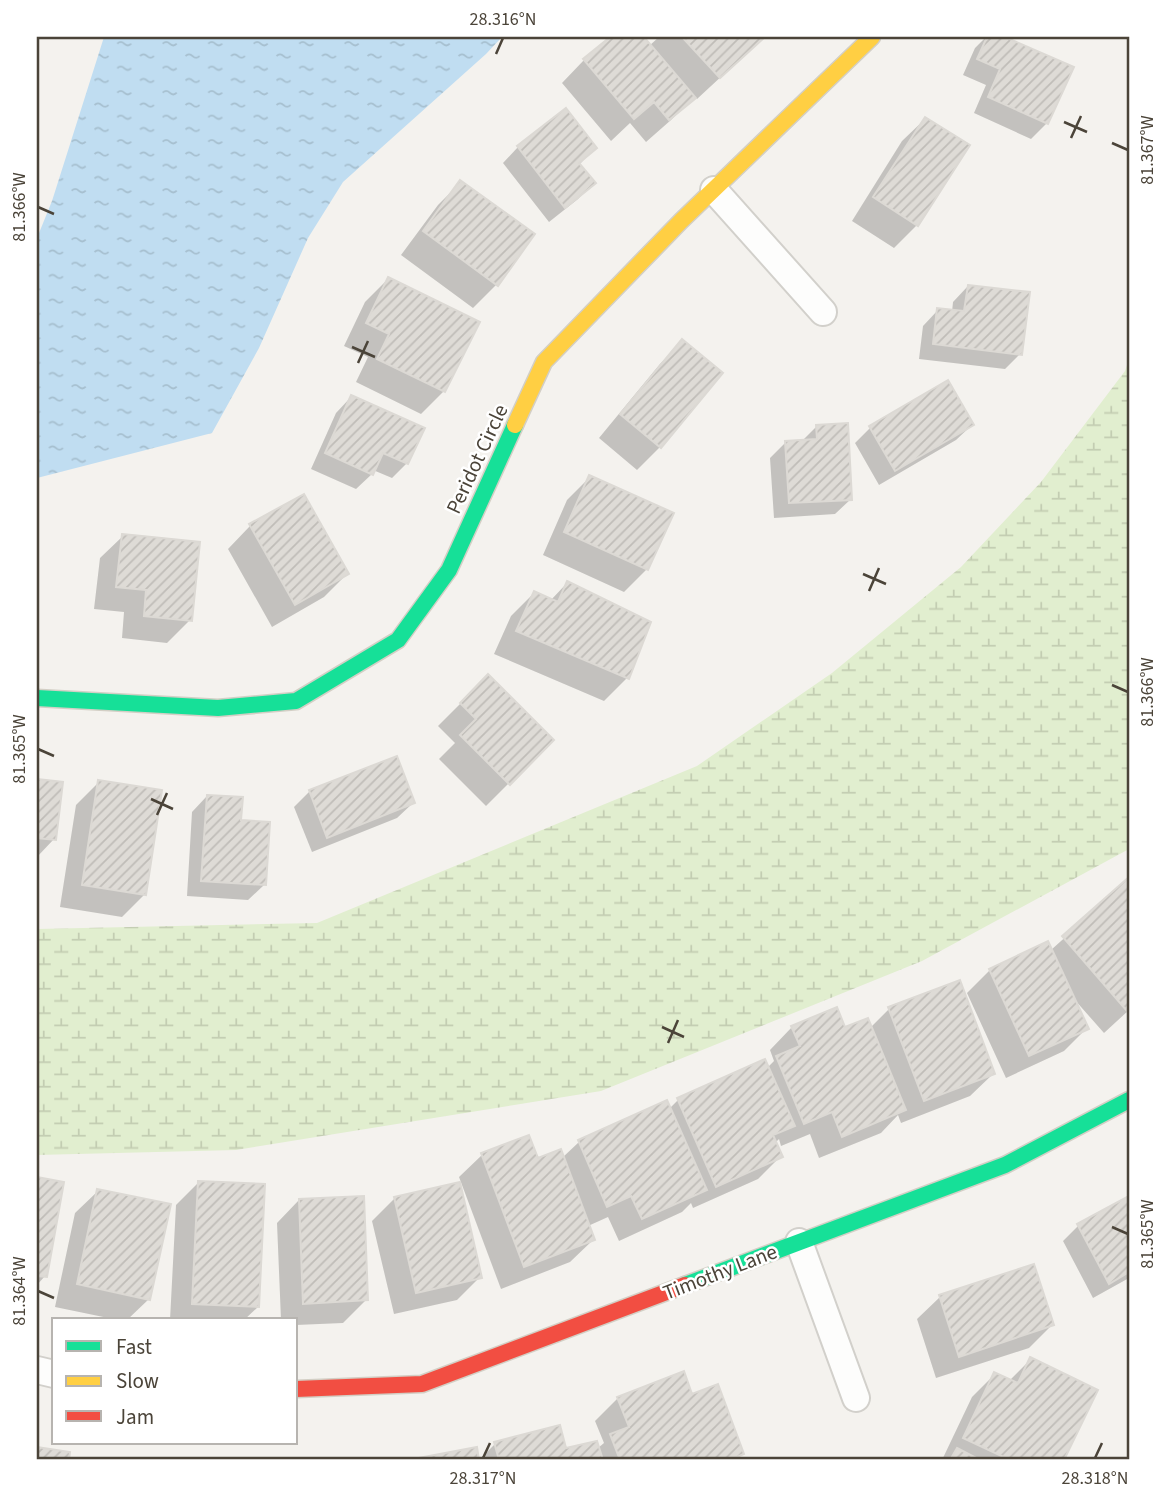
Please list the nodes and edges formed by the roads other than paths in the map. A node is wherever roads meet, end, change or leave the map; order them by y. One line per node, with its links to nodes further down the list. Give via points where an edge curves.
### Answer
1 (872, 37): 2 (street, Peridot Circle)
2 (714, 190): 3 (street); 4 (street, Peridot Circle, via 544,362 449,570 398,640 296,701 218,708)
3 (823, 312)
4 (37, 698)
5 (1129, 1100): 6 (street, Timothy Lane, via 1006,1165)
6 (799, 1242): 7 (street, Timothy Lane, via 422,1384); 8 (street)
7 (298, 1389)
8 (856, 1398)

